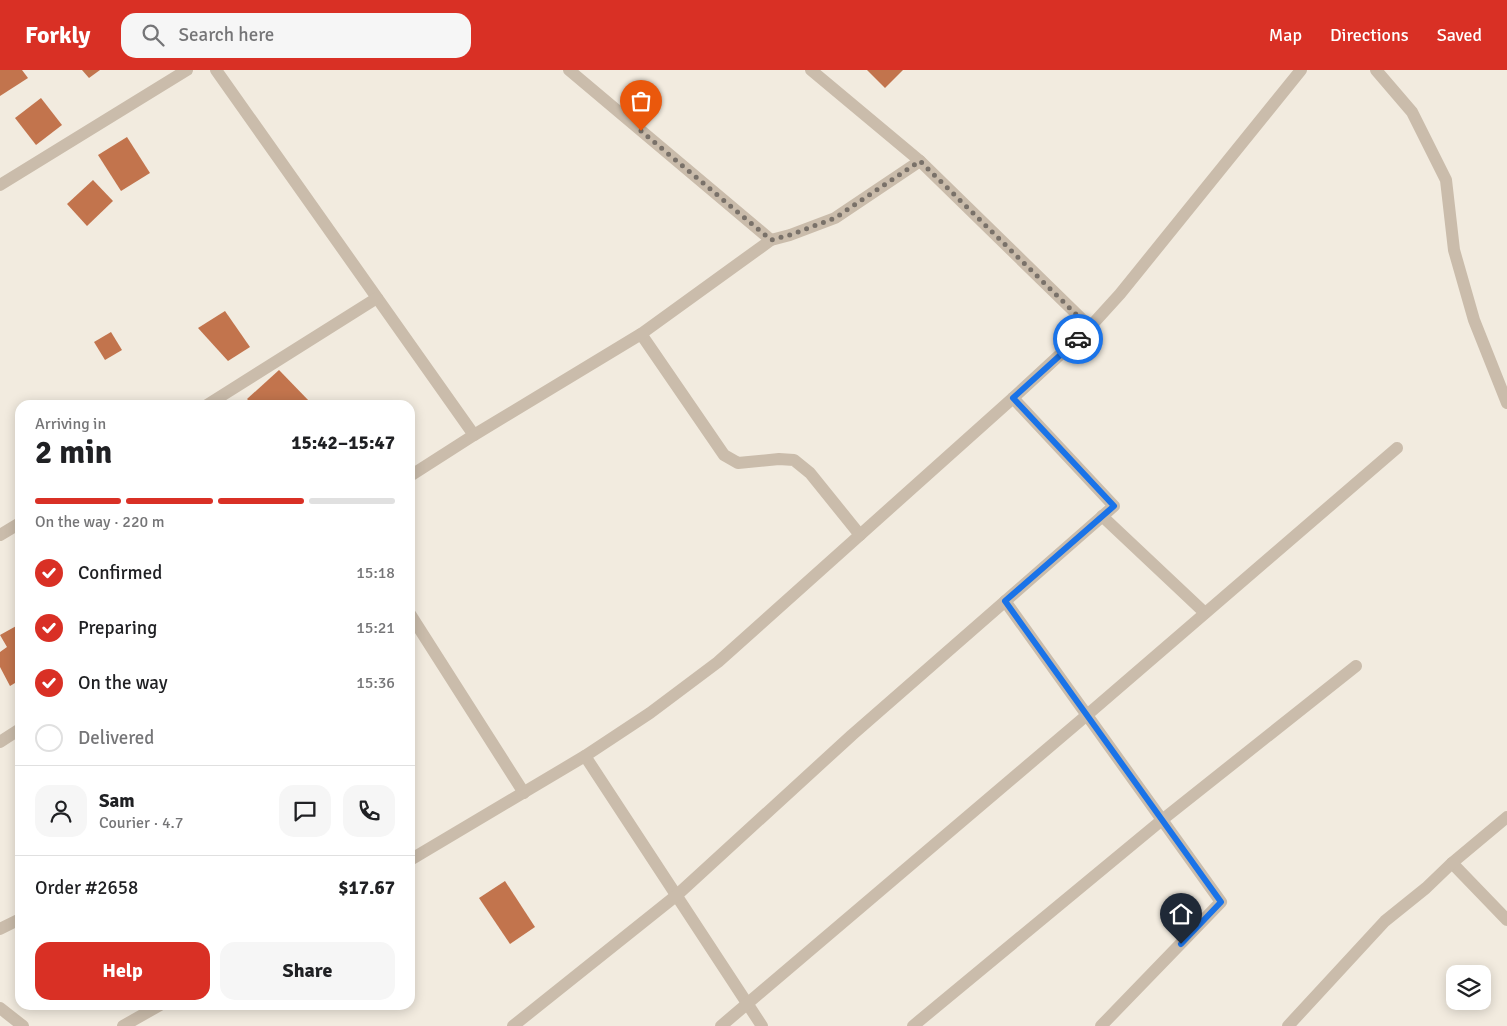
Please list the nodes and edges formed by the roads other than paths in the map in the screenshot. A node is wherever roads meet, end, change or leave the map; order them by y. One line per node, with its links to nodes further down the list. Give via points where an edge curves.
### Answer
1 (187, 70): 8 (street)
2 (216, 70): 10 (street)
3 (569, 70): 9 (street)
4 (811, 70): 7 (street)
5 (1301, 70): 11 (street)
6 (1376, 70): 15 (street, via 1412,112 1446,180 1454,250 1474,320)
7 (920, 161): 9 (street, via 835,218); 11 (street)
8 (0, 185)
9 (771, 240): 12 (street)
10 (377, 298): 14 (street); 16 (street)
11 (1090, 328): 13 (street)
12 (641, 334): 16 (street); 22 (street, via 724,455 738,463 794,460 810,473)
13 (1013, 398): 19 (street, via 1114,506); 22 (street)
14 (215, 400)
15 (1507, 403)
16 (474, 435): 18 (street)
17 (1397, 448): 24 (street)
18 (415, 473)
19 (1102, 516): 23 (street); 24 (street)
20 (15, 526): 21 (street)
21 (0, 535)
22 (860, 535): 30 (street, via 718,662)
23 (1005, 601): 27 (street); 36 (street)
24 (1205, 613): 27 (street)
25 (415, 622): 31 (street)
26 (1356, 666): 33 (street)
27 (1087, 715): 33 (street); 40 (street)
28 (15, 732): 29 (street)
29 (0, 742)
30 (585, 756): 31 (street); 36 (street)
31 (524, 792): 34 (street)
32 (1507, 817): 35 (street)
33 (1162, 820): 48 (street); 49 (street, via 1221,902)
34 (415, 857)
35 (1452, 863): 37 (street); 50 (street, via 1385,921)
36 (677, 895): 40 (street); 45 (street)
37 (1507, 920)
38 (15, 922): 39 (street)
39 (0, 929)
40 (748, 1004): 46 (street); 47 (street)
41 (0, 1008): 43 (street)
42 (151, 1010): 44 (street)
43 (24, 1026)
44 (123, 1026)
45 (513, 1026)
46 (721, 1026)
47 (762, 1026)
48 (913, 1026)
49 (1101, 1026)
50 (1288, 1026)

